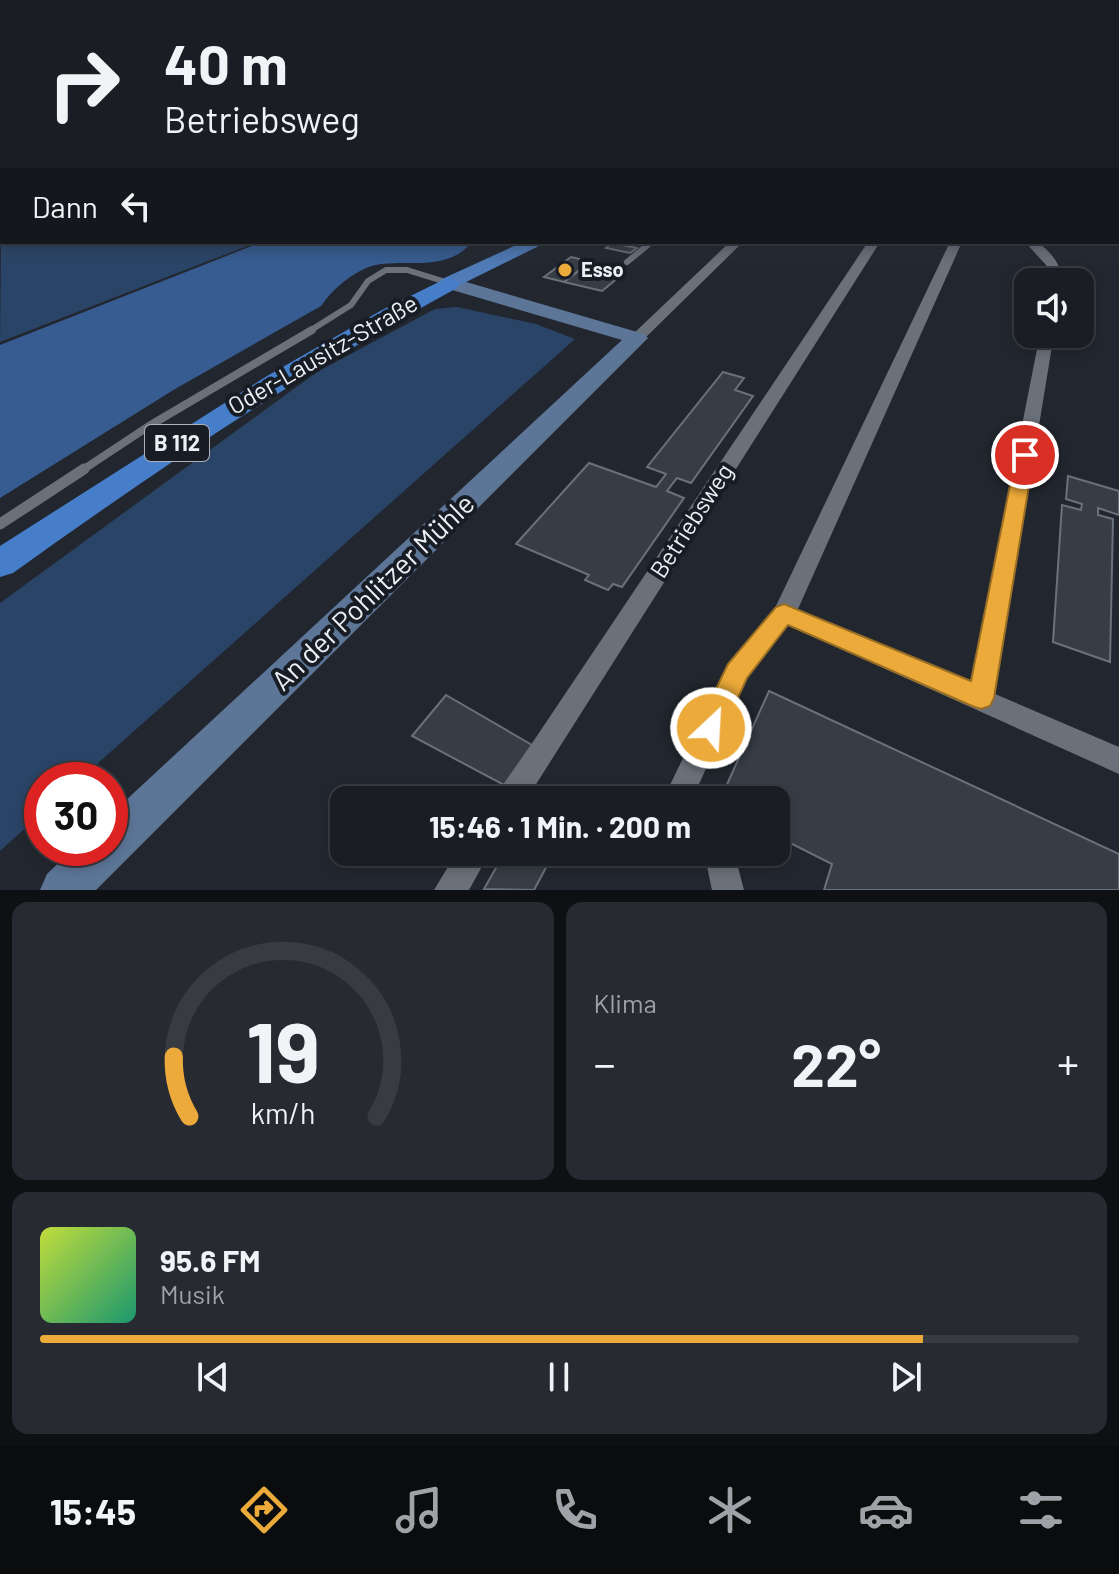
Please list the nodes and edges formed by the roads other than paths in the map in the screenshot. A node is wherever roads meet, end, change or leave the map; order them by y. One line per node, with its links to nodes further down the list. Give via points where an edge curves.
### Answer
1 (534, 244): 9 (main road, B 112)
2 (649, 244): 7 (lane)
3 (735, 244): 10 (street, An der Pohlitzer Mühle)
4 (873, 244): 17 (street, Betriebsweg)
5 (955, 244): 14 (street)
6 (1034, 244): 8 (street)
7 (627, 262)
8 (1054, 268)
9 (449, 283): 10 (main road); 12 (lane, via 412,270 375,274 360,299 345,310 149,426); 13 (highway, Oder-Lausitz-Straße / B 112, via 281,377)
10 (637, 338): 19 (main road, An der Pohlitzer Mühle)
11 (1044, 348): 15 (street)
12 (0, 524)
13 (0, 564)
14 (784, 613): 15 (street); 18 (street, via 737,672)
15 (981, 698): 16 (street)
16 (1119, 761)
17 (518, 786)
18 (685, 786)
19 (128, 827)
20 (88, 866): 23 (main road, An der Pohlitzer Mühle)
21 (466, 866): 24 (street)
22 (722, 866): 25 (street)
23 (63, 890)
24 (450, 890)
25 (728, 890)

